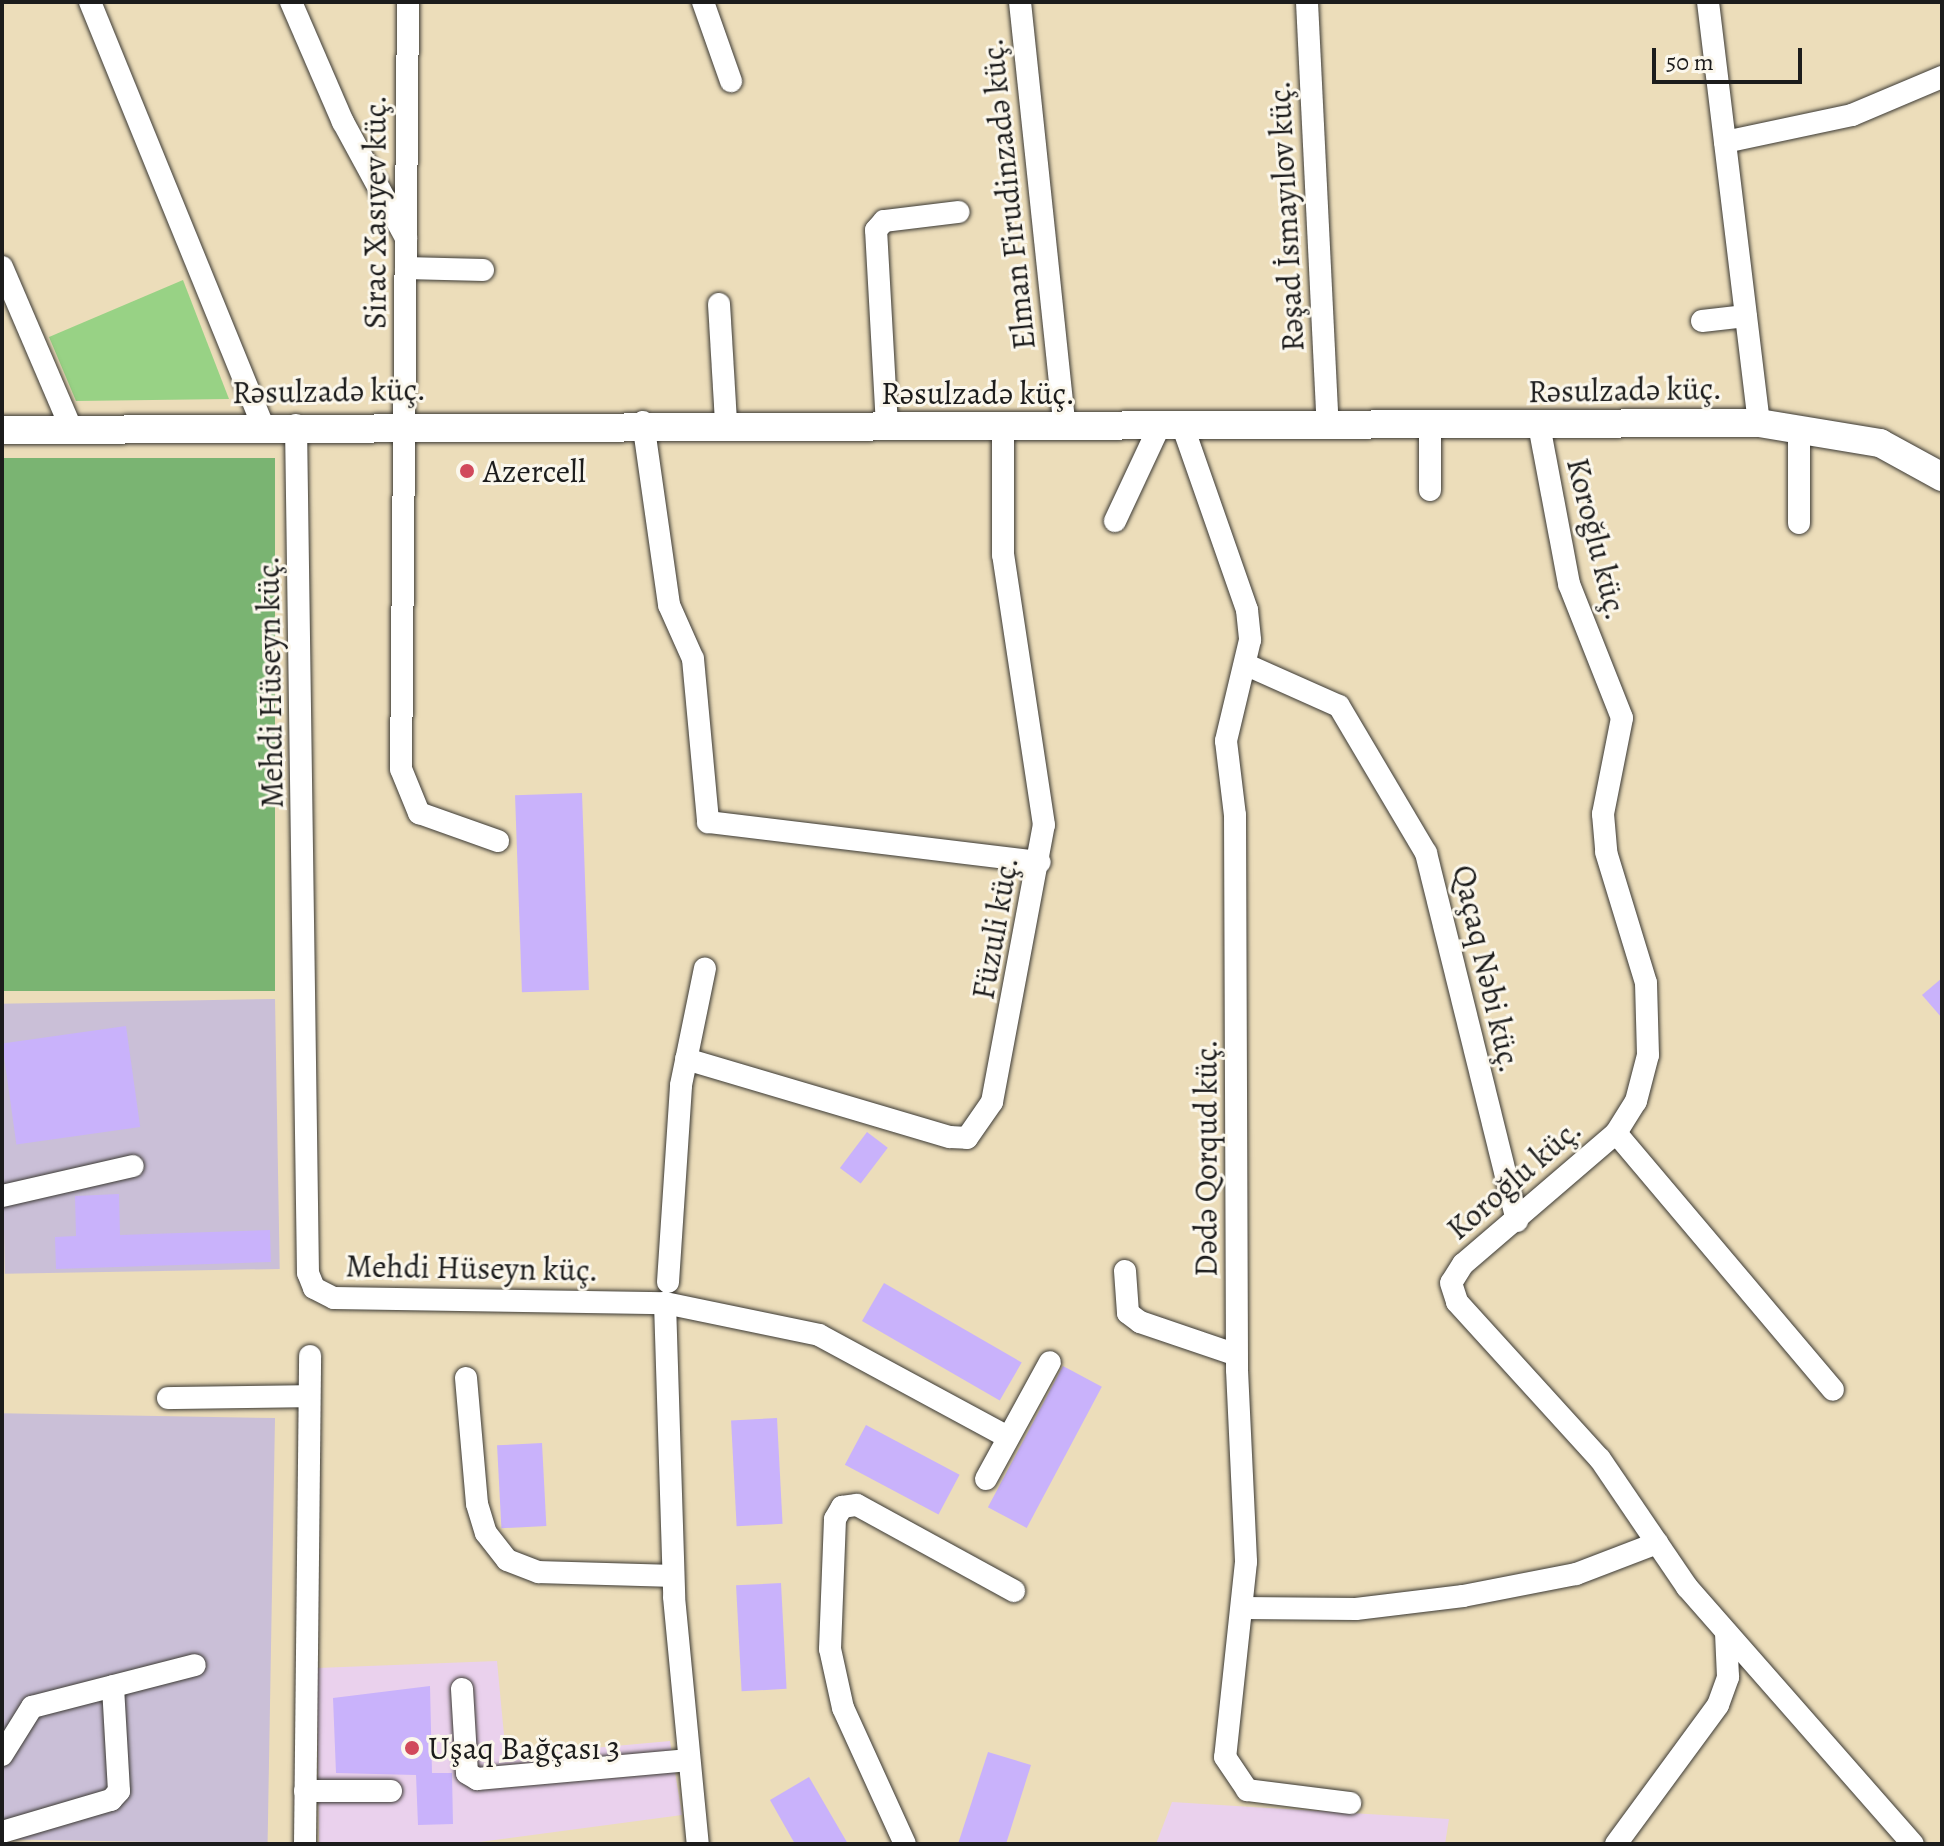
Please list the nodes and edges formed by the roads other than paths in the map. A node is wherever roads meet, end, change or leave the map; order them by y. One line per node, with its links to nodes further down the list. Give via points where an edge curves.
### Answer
1 (90, 2): 25 (street)
2 (291, 2): 12 (street, via 343,122)
3 (408, 2): 12 (street, Sirac Xasıyev küç.)
4 (703, 2): 9 (street)
5 (1020, 2): 31 (street, Elman Firudinzadə küç.)
6 (1307, 2): 27 (street, Rəşad İsmayılov küç.)
7 (1708, 2): 10 (street)
8 (1942, 77): 10 (street, via 1852,115)
9 (731, 81)
10 (1725, 142): 17 (street)
11 (958, 212): 26 (street, via 884,221 876,230)
12 (406, 239): 14 (street, Sirac Xasıyev küç.)
13 (2, 267): 34 (street)
14 (406, 268): 15 (street); 20 (street, Sirac Xasıyev küç.)
15 (483, 270)
16 (719, 304): 21 (street)
17 (1746, 316): 18 (street); 22 (street)
18 (1702, 321)
19 (643, 422): 20 (main road, Rəsulzadə küç.); 21 (main road, Rəsulzadə küç.); 41 (street, via 669,605 693,659 708,822)
20 (405, 423): 23 (main road, Rəsulzadə küç.); 40 (street, Sirac Xasıyev küç., via 401,769 419,813)
21 (726, 423): 26 (main road, Rəsulzadə küç.)
22 (1759, 423): 24 (main road, Rəsulzadə küç.); 32 (main road, Rəsulzadə küç.)
23 (296, 425): 25 (main road, Rəsulzadə küç.); 49 (street, Mehdi Hüseyn küç., via 314,1288 334,1298)
24 (1539, 425): 28 (main road, Rəsulzadə küç.); 44 (street, Koroğlu küç., via 1569,584 1622,718 1603,814 1606,852 1646,983 1648,1055 1636,1101)
25 (263, 426): 34 (main road, Rəsulzadə küç.)
26 (887, 426): 30 (main road, Rəsulzadə küç.)
27 (1328, 426): 28 (main road, Rəsulzadə küç.); 29 (main road, Rəsulzadə küç.)
28 (1430, 426): 36 (street)
29 (1171, 427): 31 (main road, Rəsulzadə küç.); 37 (street); 39 (street, Dədə Qorqud küç., via 1247,610)
30 (1003, 428): 31 (main road, Rəsulzadə küç.); 41 (street, Füzuli küç., via 1003,555 1044,825)
31 (1065, 428)
32 (1799, 428): 35 (main road, Rəsulzadə küç., via 1880,443); 38 (street)
33 (2, 430): 34 (main road, Rəsulzadə küç.)
34 (72, 430)
35 (1942, 477)
36 (1430, 490)
37 (1115, 521)
38 (1799, 523)
39 (1249, 666): 47 (street, Qaçaq Nəbi küç., via 1339,706 1426,853); 50 (street, Dədə Qorqud küç., via 1226,741 1236,846)
40 (498, 841)
41 (1040, 862): 43 (street, Füzuli küç., via 992,1102 967,1138 769,1089)
42 (705, 968): 43 (street)
43 (686, 1059): 49 (street)
44 (1616, 1133): 47 (street, Koroğlu küç.); 54 (street)
45 (133, 1166): 46 (street)
46 (2, 1196)
47 (1517, 1221): 59 (street, Koroğlu küç., via 1463,1264 1451,1283 1457,1302 1600,1459)
48 (1125, 1271): 50 (street, via 1128,1313 1140,1322)
49 (666, 1292): 57 (street, via 819,1335); 60 (street)
50 (1237, 1355): 62 (street, Dədə Qorqud küç.)
51 (310, 1356): 55 (street)
52 (1050, 1362): 57 (street)
53 (466, 1378): 60 (street, via 477,1504 486,1533 507,1560 539,1572)
54 (1833, 1390)
55 (309, 1396): 56 (street); 69 (street)
56 (168, 1398)
57 (1008, 1437): 58 (street)
58 (986, 1479)
59 (1657, 1543): 62 (street, via 1576,1574 1463,1596 1356,1609); 63 (street, Koroğlu küç.)
60 (673, 1576): 68 (street)
61 (1014, 1591): 75 (street, via 857,1505 842,1507 835,1519 830,1649 843,1708)
62 (1242, 1608): 71 (street, Dədə Qorqud küç., via 1224,1742 1231,1776 1247,1790)
63 (1726, 1633): 76 (street, via 1728,1677 1718,1705); 77 (street, Koroğlu küç.)
64 (195, 1665): 65 (street)
65 (113, 1686): 67 (street, via 32,1707); 72 (street, via 119,1791 111,1800)
66 (462, 1689): 68 (street, via 467,1773 477,1779)
67 (2, 1755)
68 (689, 1760): 74 (street)
69 (305, 1791): 70 (street); 73 (street)
70 (391, 1791)
71 (1350, 1803)
72 (2, 1832)
73 (305, 1844)
74 (698, 1844)
75 (905, 1844)
76 (1616, 1844)
77 (1913, 1844)

